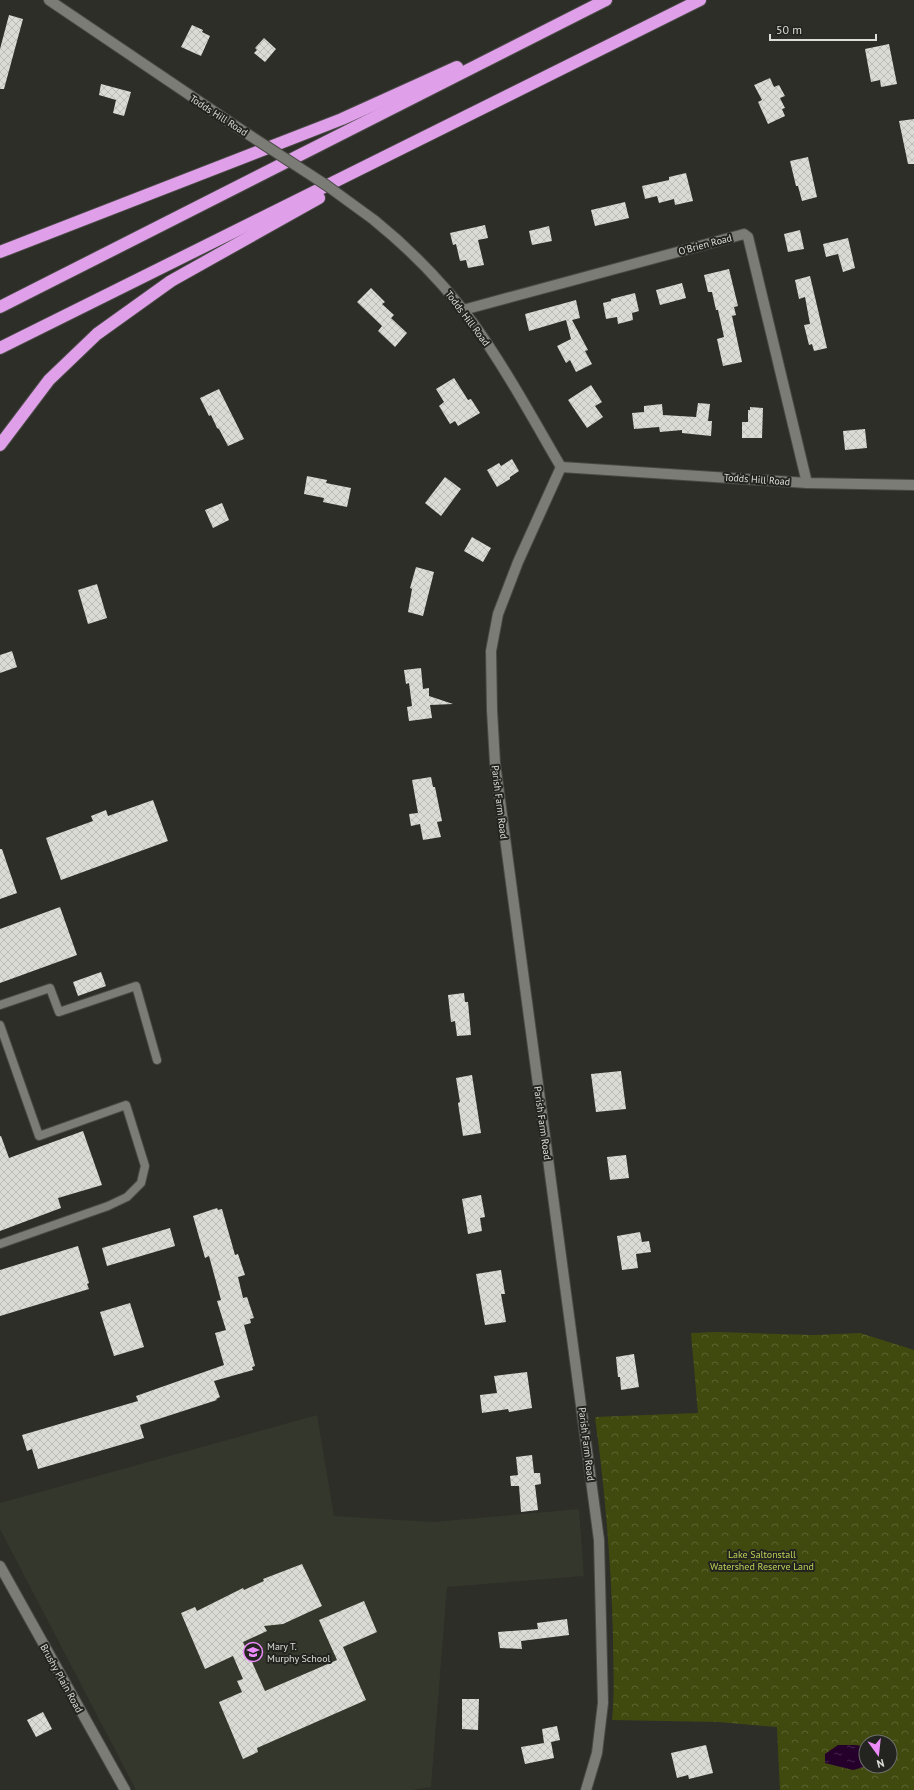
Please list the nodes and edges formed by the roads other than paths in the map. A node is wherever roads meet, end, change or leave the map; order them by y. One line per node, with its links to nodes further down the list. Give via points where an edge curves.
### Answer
1 (49, 0): 8 (street, Todds Hill Road, bridge, via 326,185 374,220 426,267)
2 (606, 0): 4 (highway)
3 (700, 0): 5 (highway)
4 (581, 13): 6 (highway, via 342,119); 7 (highway)
5 (456, 122): 9 (highway); 10 (highway, via 171,281 92,339 49,380)
6 (0, 252)
7 (0, 307)
8 (463, 310): 11 (street, Todds Hill Road, via 503,367); 12 (street, O'Brien Road, via 744,234 748,237)
9 (0, 348)
10 (0, 445)
11 (561, 467): 12 (street, Todds Hill Road); 20 (street, Parish Farm Road, via 521,555 498,614 491,651 492,710 497,779 599,1540 602,1703 597,1753)
12 (808, 483): 13 (street, Todds Hill Road)
13 (914, 485)
14 (0, 1006): 16 (lane, via 50,988 59,1012 136,986)
15 (0, 1025): 17 (lane, via 39,1136 126,1105 145,1166 141,1184 127,1197)
16 (157, 1060)
17 (0, 1244)
18 (0, 1566): 19 (street, Brushy Plain Road)
19 (125, 1790)
20 (586, 1790)

